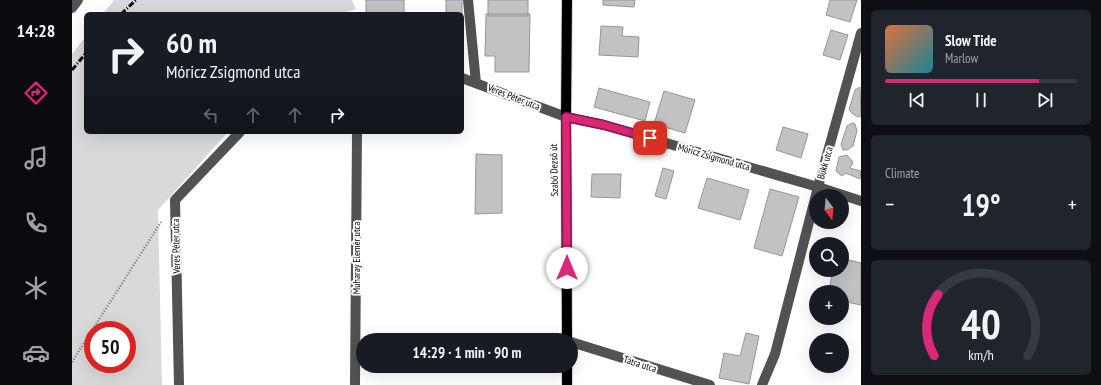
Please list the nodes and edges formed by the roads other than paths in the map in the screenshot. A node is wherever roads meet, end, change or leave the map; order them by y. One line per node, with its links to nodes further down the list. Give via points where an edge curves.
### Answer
1 (78, 0): 4 (street)
2 (468, 0): 7 (street)
3 (567, 0): 8 (main road, Szabó Dezső út)
4 (72, 8)
5 (861, 33): 11 (street, Bükk utca)
6 (464, 79): 7 (street, Veres Péter utca)
7 (476, 82): 8 (street, Veres Péter utca)
8 (566, 117): 11 (street, Móricz Zsigmond utca, via 604,125); 13 (main road, Szabó Dezső út)
9 (238, 134): 16 (street, Veres Péter utca, via 175,200)
10 (357, 134): 17 (street, Muharay Elemér utca)
11 (818, 187): 12 (street, Móricz Zsigmond utca); 20 (street, Bükk utca, via 776,354)
12 (861, 201)
13 (567, 333)
14 (578, 344): 19 (street, Tátra utca)
15 (567, 373): 18 (main road)
16 (179, 385)
17 (355, 385)
18 (567, 385)
19 (710, 385)
20 (762, 385)

